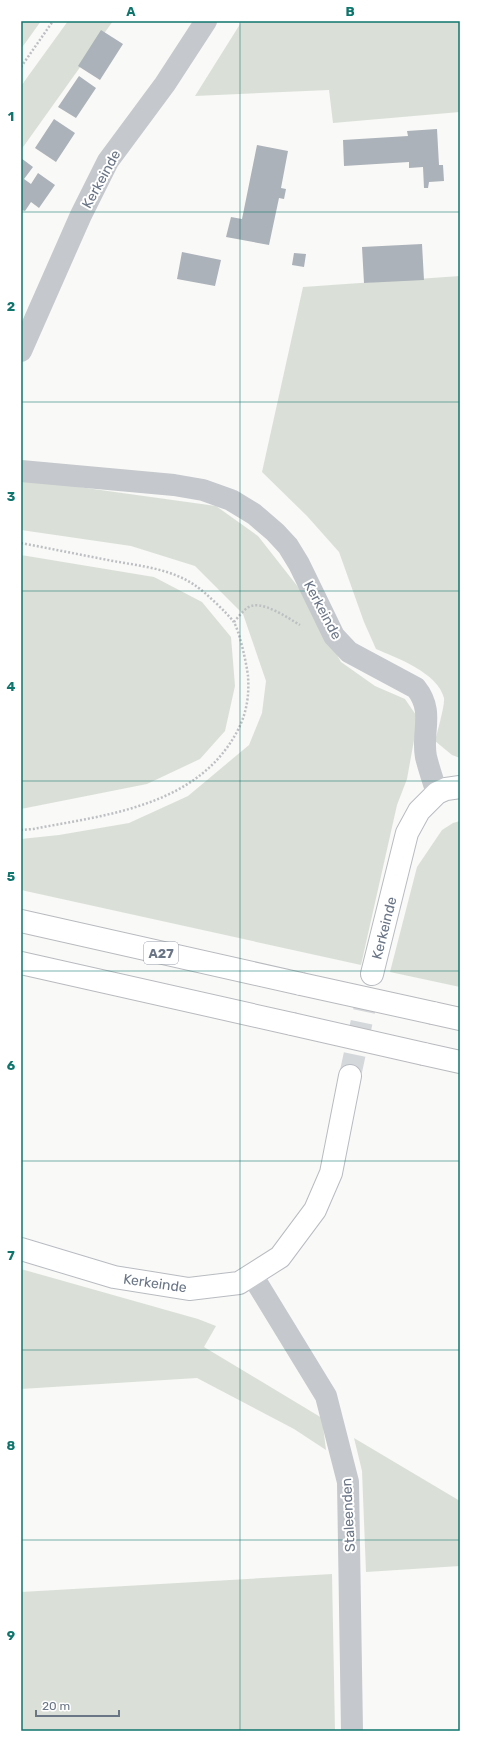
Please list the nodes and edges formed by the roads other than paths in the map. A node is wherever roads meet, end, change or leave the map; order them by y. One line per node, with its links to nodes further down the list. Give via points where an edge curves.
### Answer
1 (206, 21): 2 (street, Kerkeinde, via 165,84 108,161 81,215)
2 (21, 351)
3 (21, 471): 5 (street, Kerkeinde, via 203,490 232,500 254,514 288,546 334,636 349,652 416,688 423,697 427,712 426,756)
4 (460, 787): 5 (main road)
5 (437, 793): 8 (main road, Kerkeinde, via 419,811 408,833)
6 (21, 921): 9 (main road, A27, bridge)
7 (21, 963): 10 (main road, bridge)
8 (372, 974)
9 (460, 1019)
10 (460, 1062)
11 (350, 1076): 13 (main road, Kerkeinde, via 330,1173 315,1210 280,1257)
12 (21, 1249): 13 (main road, Kerkeinde, via 114,1277 189,1289 239,1283)
13 (252, 1275): 14 (street, Staleenden, via 326,1396 348,1482)
14 (352, 1731)

